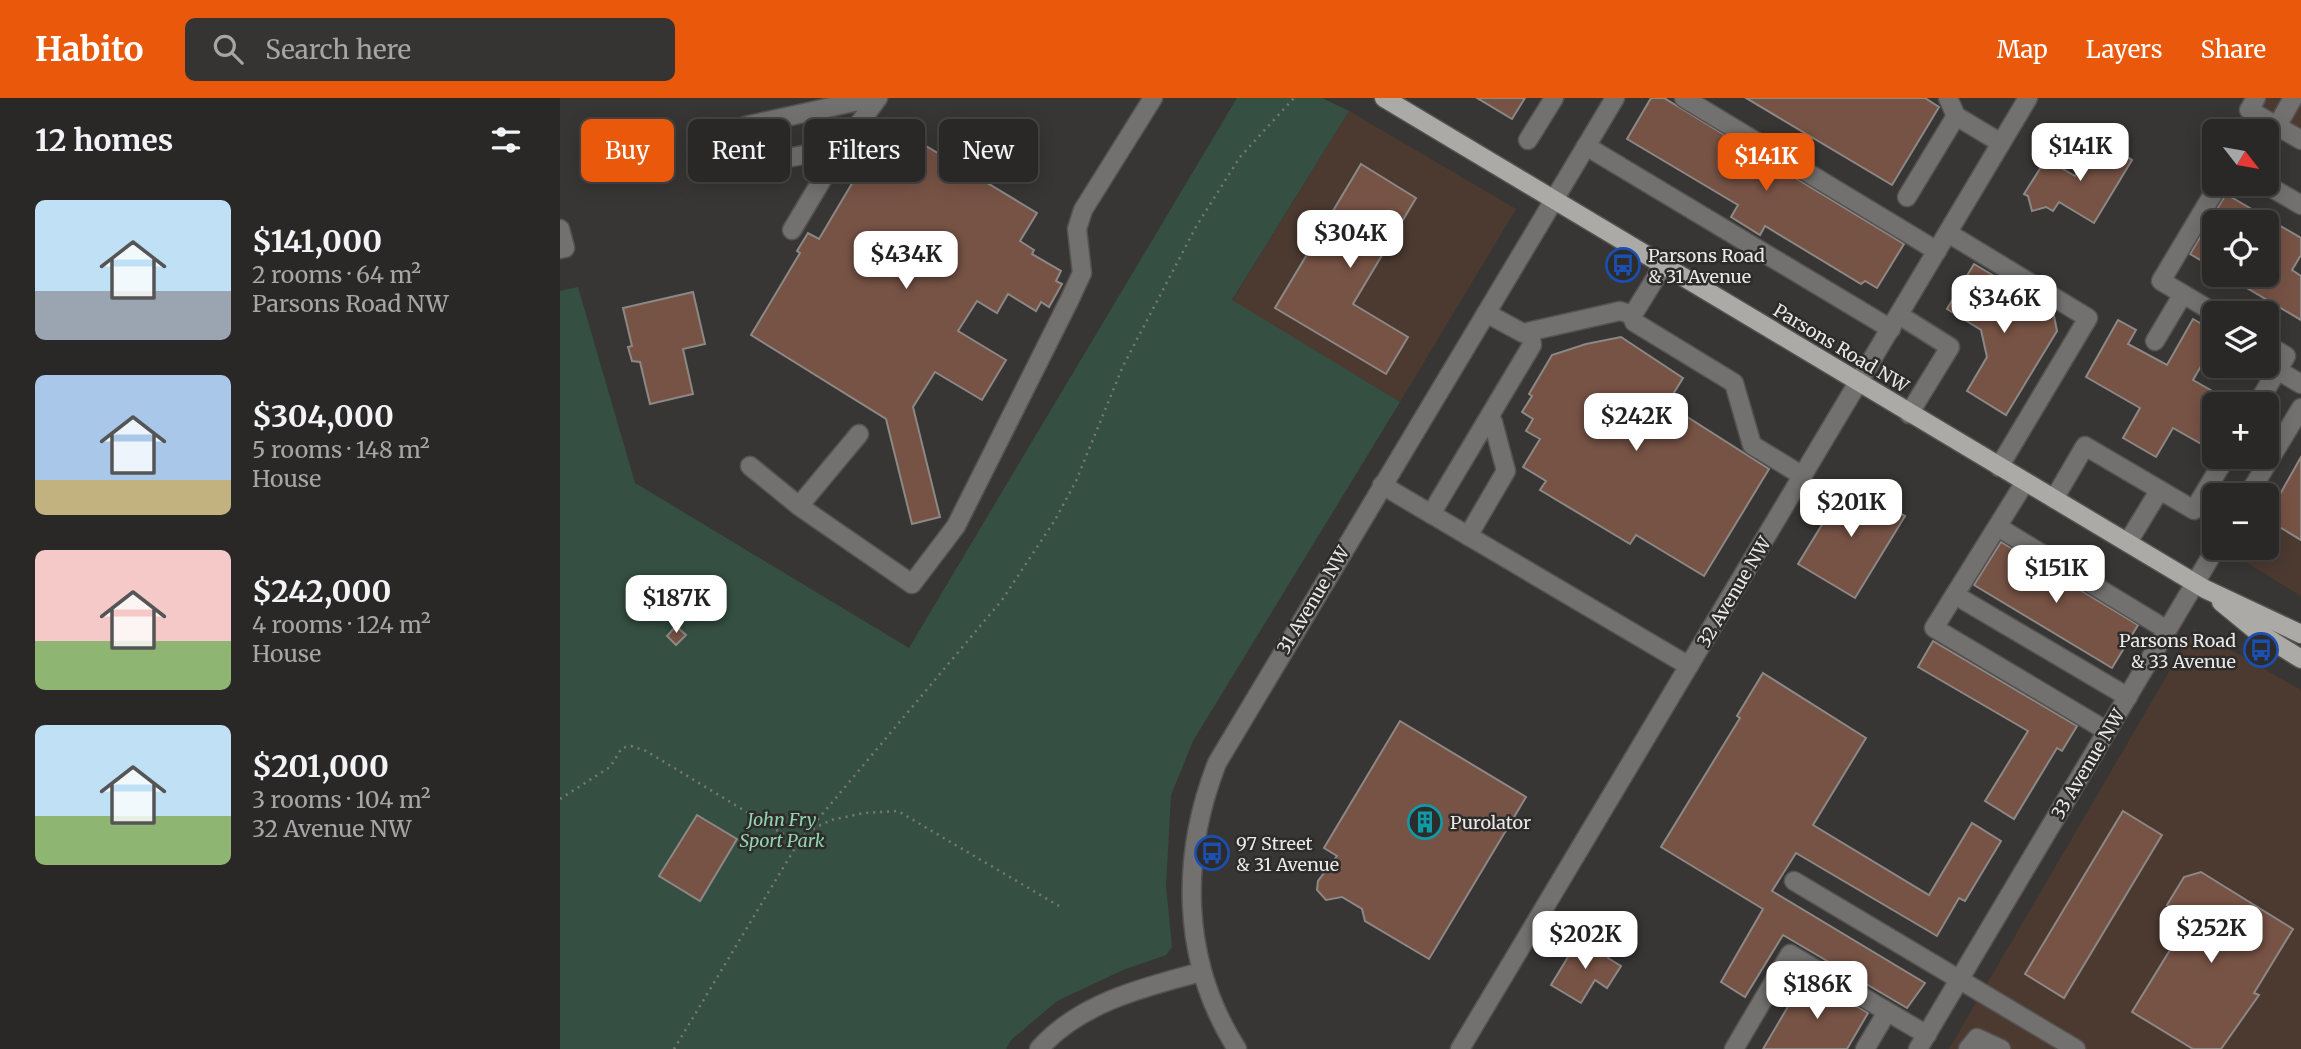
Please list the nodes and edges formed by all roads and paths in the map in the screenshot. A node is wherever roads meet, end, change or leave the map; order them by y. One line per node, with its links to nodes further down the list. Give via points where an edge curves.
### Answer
1 (872, 98): 14 (street)
2 (878, 98): 15 (street)
3 (1153, 98): 60 (street, via 1083,210 1077,229 1082,273 1069,301 956,526 912,584)
4 (1294, 98): 75 (path, via 1233,167 1197,225 1123,366 1076,481 1003,600)
5 (1384, 98): 27 (main road, Parsons Road NW)
6 (1554, 98): 19 (street)
7 (1615, 98): 22 (street, 31 Avenue NW)
8 (1684, 98): 33 (street)
9 (1948, 98): 13 (street)
10 (2028, 98): 21 (street, 32 Avenue NW)
11 (2256, 98): 16 (street, via 2249,110)
12 (2293, 98): 17 (street)
13 (1956, 116): 21 (street); 26 (street)
14 (777, 119)
15 (862, 119)
16 (2265, 119)
17 (2279, 122)
18 (2279, 127): 20 (street)
19 (1528, 140)
20 (2301, 140)
21 (2001, 143): 31 (street, 32 Avenue NW)
22 (1586, 146): 27 (street, 31 Avenue NW); 39 (street)
23 (821, 182): 30 (street)
24 (2279, 192): 28 (street)
25 (2212, 196): 35 (street, via 2161,281)
26 (1907, 197)
27 (1554, 201): 34 (main road, Parsons Road NW); 37 (street, 31 Avenue NW)
28 (2301, 205)
29 (560, 229): 32 (street, via 565,248)
30 (792, 230)
31 (1948, 233): 33 (street, 32 Avenue NW); 52 (street, via 2088,318)
32 (560, 249)
33 (1937, 251): 39 (street, 32 Avenue NW)
34 (1663, 266): 38 (street); 45 (main road, Parsons Road NW)
35 (2183, 294): 36 (street); 41 (street)
36 (2202, 305)
37 (1486, 313): 40 (street, via 1518,332); 57 (street, 31 Avenue NW)
38 (1633, 315): 40 (street, via 1620,311); 54 (street, via 1637,325 1734,383 1750,442)
39 (1895, 322): 45 (street, 32 Avenue NW); 48 (street, via 1950,347)
40 (1530, 332): 49 (street, via 1532,345)
41 (2155, 341)
42 (2279, 352): 43 (street, via 2286,356)
43 (2279, 367)
44 (2279, 371): 46 (street)
45 (1858, 383): 48 (main road, Parsons Road NW); 54 (street, 32 Avenue NW)
46 (2301, 384)
47 (2301, 408): 56 (street)
48 (1909, 414): 52 (main road, Parsons Road NW)
49 (1489, 418): 61 (street); 63 (street, via 1506,471)
50 (859, 434): 60 (street)
51 (750, 466): 60 (street)
52 (1999, 467): 55 (main road, Parsons Road NW)
53 (2219, 469): 58 (street, via 2194,510)
54 (1803, 476): 71 (street, 32 Avenue NW)
55 (2025, 482): 59 (main road, Parsons Road NW); 62 (street)
56 (2255, 483)
57 (1382, 485): 61 (street); 79 (street, 31 Avenue NW, via 1229,740 1208,785 1190,878)
58 (2159, 491): 59 (street, via 2085,446); 64 (street)
59 (2054, 499): 64 (main road, Parsons Road NW)
60 (799, 506)
61 (1432, 514): 63 (street)
62 (1998, 527): 67 (street); 68 (street)
63 (1468, 536): 71 (street)
64 (2128, 542): 66 (main road, Parsons Road NW)
65 (2211, 560): 66 (street, 33 Avenue NW)
66 (2200, 586): 68 (street, 33 Avenue NW); 69 (main road, Parsons Road NW); 70 (main road, Parsons Road NW)
67 (1955, 595): 72 (street); 73 (street, via 1934,628)
68 (2167, 630): 72 (street, 33 Avenue NW)
69 (2301, 635)
70 (2301, 659)
71 (1689, 666): 86 (street, 32 Avenue NW)
72 (2128, 697): 73 (street, 33 Avenue NW)
73 (2107, 731): 80 (street, 33 Avenue NW)
74 (560, 799): 76 (path, via 610,766 622,748 631,746)
75 (811, 831): 76 (path); 78 (path, via 843,817 895,810)
76 (798, 843): 83 (path)
77 (1794, 881): 80 (street)
78 (1059, 906)
79 (1201, 972): 84 (street, via 1099,1005 1066,1023); 85 (street, 31 Avenue NW)
80 (1960, 980): 82 (street, 33 Avenue NW); 91 (street)
81 (1887, 1012): 82 (street); 87 (street, via 1790,954); 88 (street)
82 (1922, 1042)
83 (674, 1049)
84 (1039, 1049)
85 (1237, 1049)
86 (1460, 1049)
87 (1734, 1049)
88 (1865, 1049)
89 (1968, 1049): 90 (street, via 1977,1038)
90 (2001, 1049)
91 (2076, 1049)

